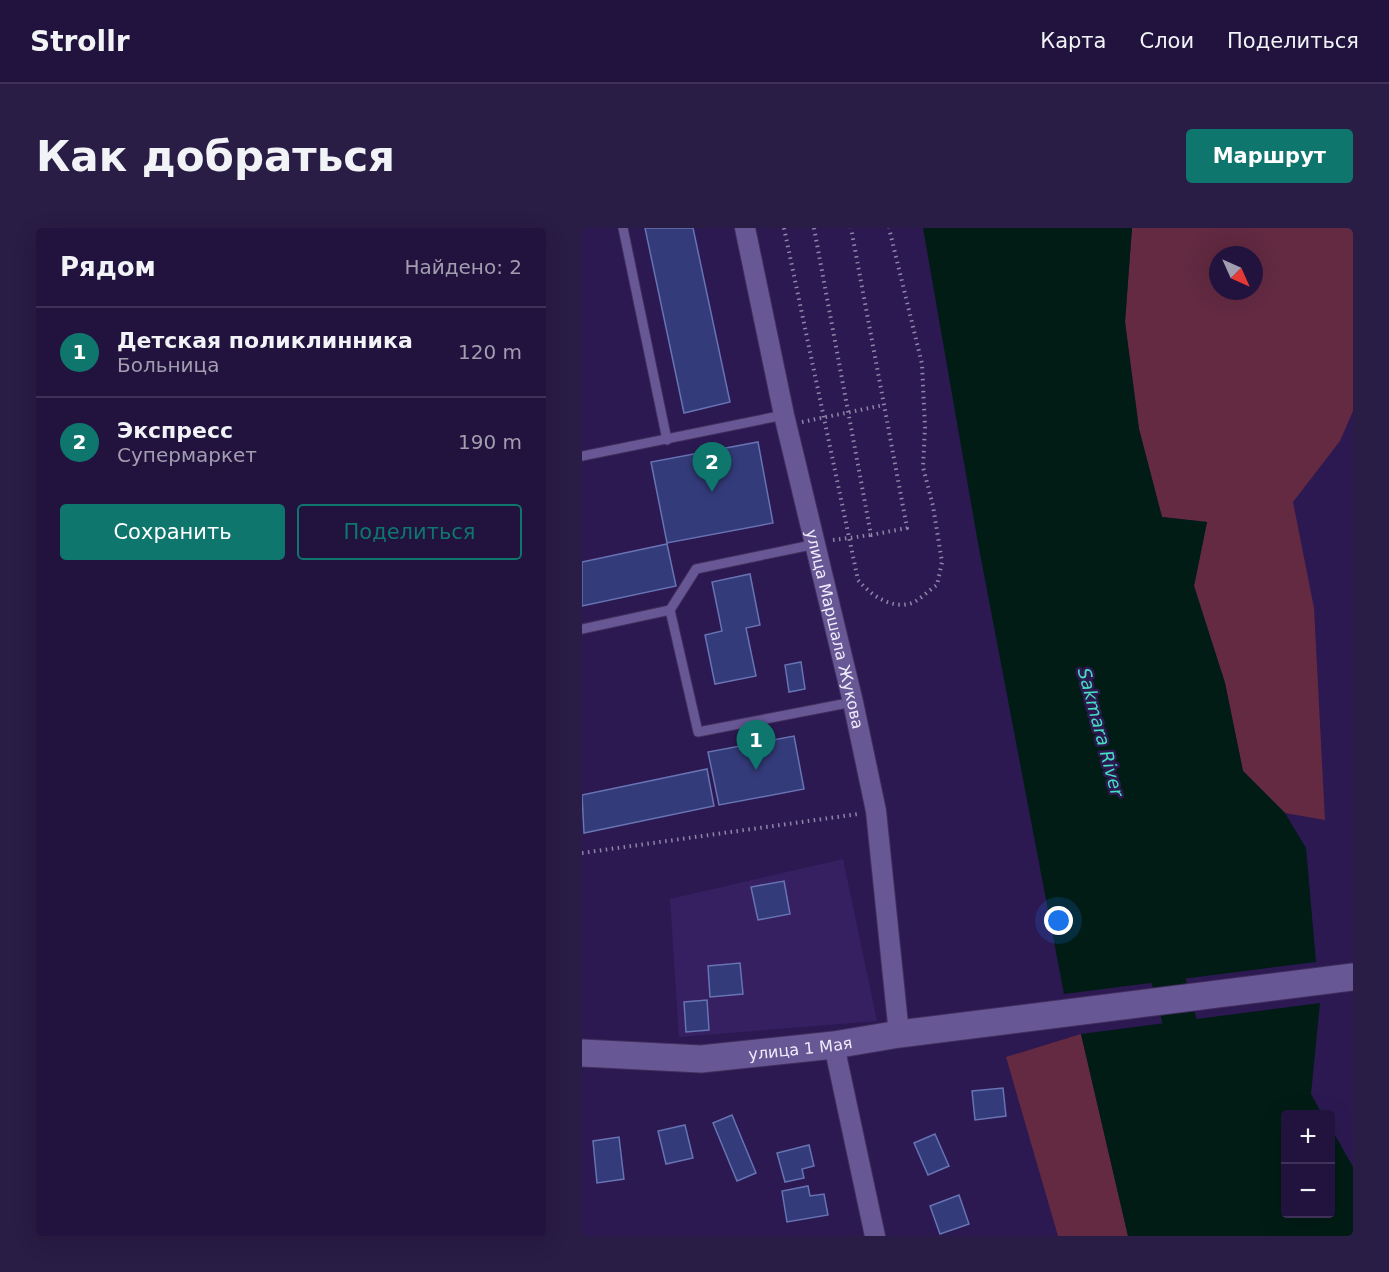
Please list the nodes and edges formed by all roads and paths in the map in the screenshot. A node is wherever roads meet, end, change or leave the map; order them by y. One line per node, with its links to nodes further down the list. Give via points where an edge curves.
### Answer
1 (623, 228): 11 (lane)
2 (745, 228): 10 (street, улица Маршала Жукова)
3 (784, 228): 9 (path)
4 (814, 228): 8 (path)
5 (851, 228): 7 (path)
6 (889, 228): 14 (path, via 921,364 923,467 942,562 937,585 910,604 891,603 871,594 858,580)
7 (884, 405): 8 (path); 13 (path, via 907,528)
8 (848, 412): 9 (path); 13 (path)
9 (823, 418): 10 (path); 14 (path)
10 (785, 420): 11 (lane); 15 (street, улица Маршала Жукова)
11 (667, 440): 12 (lane)
12 (582, 456)
13 (871, 535): 14 (path)
14 (848, 538): 15 (path)
15 (816, 544): 16 (lane, via 696,569); 18 (street, улица Маршала Жукова)
16 (670, 610): 17 (lane); 18 (lane, via 698,732)
17 (582, 629)
18 (853, 702): 19 (street, улица Маршала Жукова)
19 (876, 811): 20 (path); 22 (street, улица Маршала Жукова)
20 (582, 853)
21 (1353, 977): 22 (main road, улица 1 Мая)
22 (898, 1034): 23 (main road, улица 1 Мая)
23 (834, 1045): 24 (main road, улица 1 Мая, via 701,1059); 25 (street)
24 (582, 1053)
25 (875, 1236)

